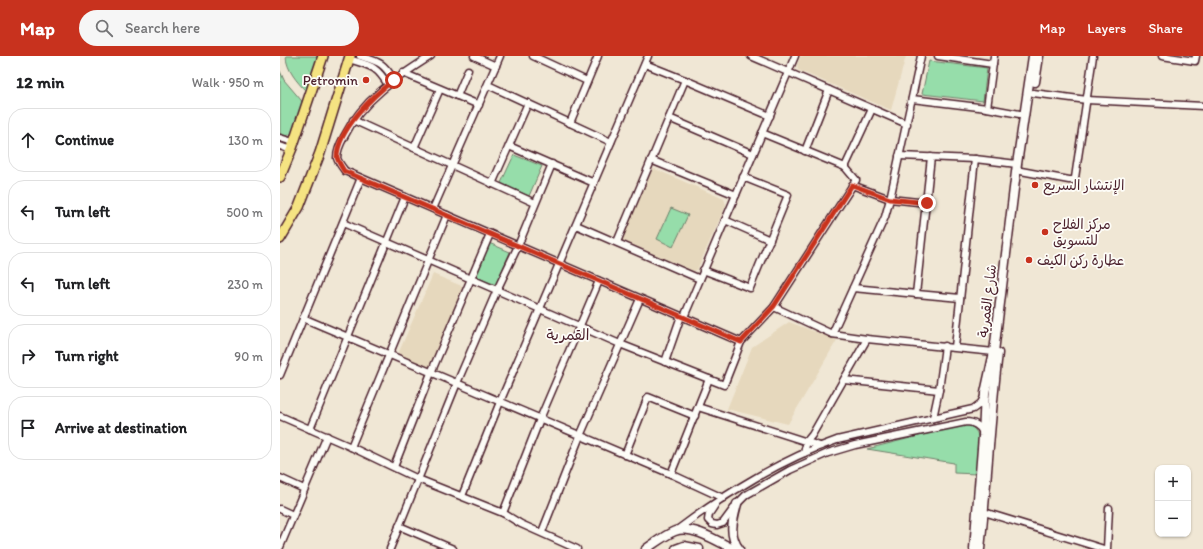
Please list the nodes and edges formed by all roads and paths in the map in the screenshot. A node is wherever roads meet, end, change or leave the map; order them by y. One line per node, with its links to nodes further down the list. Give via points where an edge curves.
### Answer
1 (323, 56): 54 (main road)
2 (360, 56): 28 (street, via 381,63)
3 (431, 56): 27 (street)
4 (474, 56): 24 (street)
5 (500, 56): 24 (street)
6 (533, 56): 21 (street)
7 (598, 56): 30 (street)
8 (751, 56): 26 (street)
9 (795, 56): 26 (street)
10 (921, 56): 37 (street)
11 (938, 56): 19 (street)
12 (994, 56): 23 (street)
13 (1033, 56): 44 (street, شارع القمرية)
14 (1039, 56): 35 (street)
15 (1093, 56): 38 (street)
16 (1162, 56): 20 (street)
17 (350, 58): 32 (street, via 375,68); 84 (main road, via 320,153 299,208)
18 (646, 58): 29 (street); 52 (street)
19 (957, 58): 23 (street)
20 (1196, 58): 22 (street)
21 (545, 59): 30 (street)
22 (1203, 61)
23 (993, 64): 42 (street)
24 (496, 66): 31 (street)
25 (468, 70): 36 (street)
26 (788, 72): 34 (street); 45 (street)
27 (403, 73): 28 (street); 33 (street)
28 (394, 80): 32 (street)
29 (685, 80): 45 (street); 46 (street)
30 (588, 81): 48 (street)
31 (488, 84): 39 (street); 40 (street)
32 (388, 85): 47 (street, via 368,102)
33 (440, 89): 36 (street); 56 (street)
34 (829, 90): 43 (street); 57 (street)
35 (1033, 93): 38 (street); 66 (street)
36 (457, 96): 40 (street)
37 (912, 99): 42 (street); 49 (street)
38 (1087, 100): 41 (street); 66 (street, via 1073,180)
39 (528, 103): 48 (street); 55 (street)
40 (479, 105): 64 (street)
41 (1203, 106)
42 (987, 108): 44 (street)
43 (872, 109): 49 (street); 65 (street)
44 (1025, 115): 66 (street, شارع القمرية)
45 (770, 116): 50 (street)
46 (669, 118): 58 (street); 61 (street)
47 (353, 120): 56 (street); 69 (street, via 338,147 337,159 344,171)
48 (570, 123): 52 (street)
49 (907, 124): 59 (street)
50 (762, 133): 57 (street); 58 (street)
51 (280, 138): 54 (street)
52 (611, 142): 70 (street)
53 (280, 146): 54 (street)
54 (292, 146): 67 (main road)
55 (509, 146): 63 (street); 71 (street)
56 (414, 148): 64 (street)
57 (805, 151): 65 (street)
58 (753, 154): 68 (street)
59 (899, 156): 60 (street); 75 (street)
60 (931, 157): 62 (street); 77 (street)
61 (651, 160): 73 (street); 87 (street)
62 (975, 160): 66 (street); 99 (street)
63 (552, 164): 70 (street); 76 (street)
64 (452, 166): 71 (street); 78 (street)
65 (845, 167): 72 (street, via 856,180)
66 (1019, 167): 112 (street, شارع القمرية); 147 (street, via 991,413)
67 (280, 176)
68 (743, 177): 73 (street); 85 (street, via 788,195)
69 (361, 178): 74 (street); 81 (street)
70 (594, 183): 82 (street)
71 (492, 184): 76 (street)
72 (852, 185): 75 (street); 100 (street)
73 (736, 195): 80 (street)
74 (405, 197): 78 (street); 86 (street)
75 (890, 199): 77 (street); 95 (street, via 885,217)
76 (535, 203): 88 (street)
77 (927, 203): 97 (street)
78 (433, 209): 79 (street)
79 (447, 215): 83 (street); 89 (street)
80 (725, 220): 85 (street); 91 (street)
81 (343, 223): 86 (street); 103 (street)
82 (576, 224): 87 (street); 90 (street)
83 (490, 234): 88 (street); 92 (street)
84 (280, 239)
85 (770, 240): 91 (street, via 750,288)
86 (386, 242): 89 (street); 106 (street)
87 (617, 242): 93 (street)
88 (518, 246): 90 (street); 96 (street)
89 (428, 260): 92 (street); 113 (street)
90 (559, 264): 94 (street); 101 (street)
91 (703, 270): 93 (street)
92 (471, 279): 96 (street); 115 (street)
93 (700, 279): 102 (street)
94 (599, 281): 98 (street); 104 (street)
95 (853, 288): 97 (street); 105 (street)
96 (497, 290): 101 (street); 119 (street)
97 (916, 294): 99 (street)
98 (640, 298): 102 (street); 109 (street)
99 (960, 298): 111 (street)
100 (774, 306): 105 (street); 108 (street)
101 (540, 309): 104 (street); 122 (street)
102 (683, 317): 108 (street); 114 (street)
103 (303, 318): 106 (street); 116 (street)
104 (579, 326): 109 (street); 127 (street)
105 (832, 334): 107 (street)
106 (347, 337): 113 (street); 128 (street)
107 (867, 339): 110 (street); 118 (street)
108 (741, 342): 117 (street, via 724,385)
109 (620, 344): 114 (street); 130 (street)
110 (945, 346): 111 (street); 120 (street)
111 (955, 347): 112 (street)
112 (994, 352): 121 (street, شارع القمرية)
113 (389, 355): 115 (street); 134 (street)
114 (665, 362): 117 (street)
115 (431, 372): 119 (street); 137 (street)
116 (280, 375)
117 (709, 379): 123 (street)
118 (844, 380): 120 (street); 132 (street)
119 (457, 383): 122 (street); 140 (street)
120 (939, 390): 126 (street)
121 (985, 394): 126 (street, via 981,403 973,409); 131 (street, شارع القمرية)
122 (500, 402): 127 (street); 142 (street)
123 (698, 407): 125 (street); 132 (street)
124 (280, 416): 128 (street)
125 (695, 416): 136 (street, via 648,397); 138 (street)
126 (933, 418): 133 (street)
127 (540, 419): 130 (street); 148 (street)
128 (310, 428): 129 (street)
129 (327, 436): 134 (street); 141 (street)
130 (580, 436): 136 (street); 152 (street)
131 (983, 436): 144 (street, via 977,425 966,422 854,445 828,453 790,470 746,495); 162 (street, شارع القمرية)
132 (807, 441): 133 (street); 135 (street)
133 (820, 446): 135 (street)
134 (351, 447): 137 (street)
135 (804, 453): 143 (street)
136 (625, 455): 138 (street)
137 (394, 467): 140 (street)
138 (671, 474): 143 (street)
139 (280, 478): 141 (street)
140 (418, 479): 142 (street); 150 (street)
141 (304, 489): 149 (street)
142 (462, 496): 148 (street)
143 (723, 498): 144 (street, via 709,514 708,520 712,524 723,523); 151 (street)
144 (737, 504): 161 (street, via 732,535)
145 (1109, 508): 165 (street)
146 (280, 509): 149 (street)
147 (984, 512): 163 (street); 164 (street)
148 (503, 513): 152 (street, via 521,524)
149 (292, 515): 153 (street)
150 (399, 526): 154 (street); 155 (street)
151 (676, 530): 157 (street); 160 (street, via 694,531)
152 (542, 532): 156 (street)
153 (280, 547)
154 (390, 549)
155 (454, 549)
156 (577, 549)
157 (646, 549)
158 (676, 549): 159 (street, via 684,546)
159 (699, 549)
160 (733, 549)
161 (739, 549)
162 (974, 549)
163 (980, 549)
164 (1104, 549)
165 (1107, 549)

